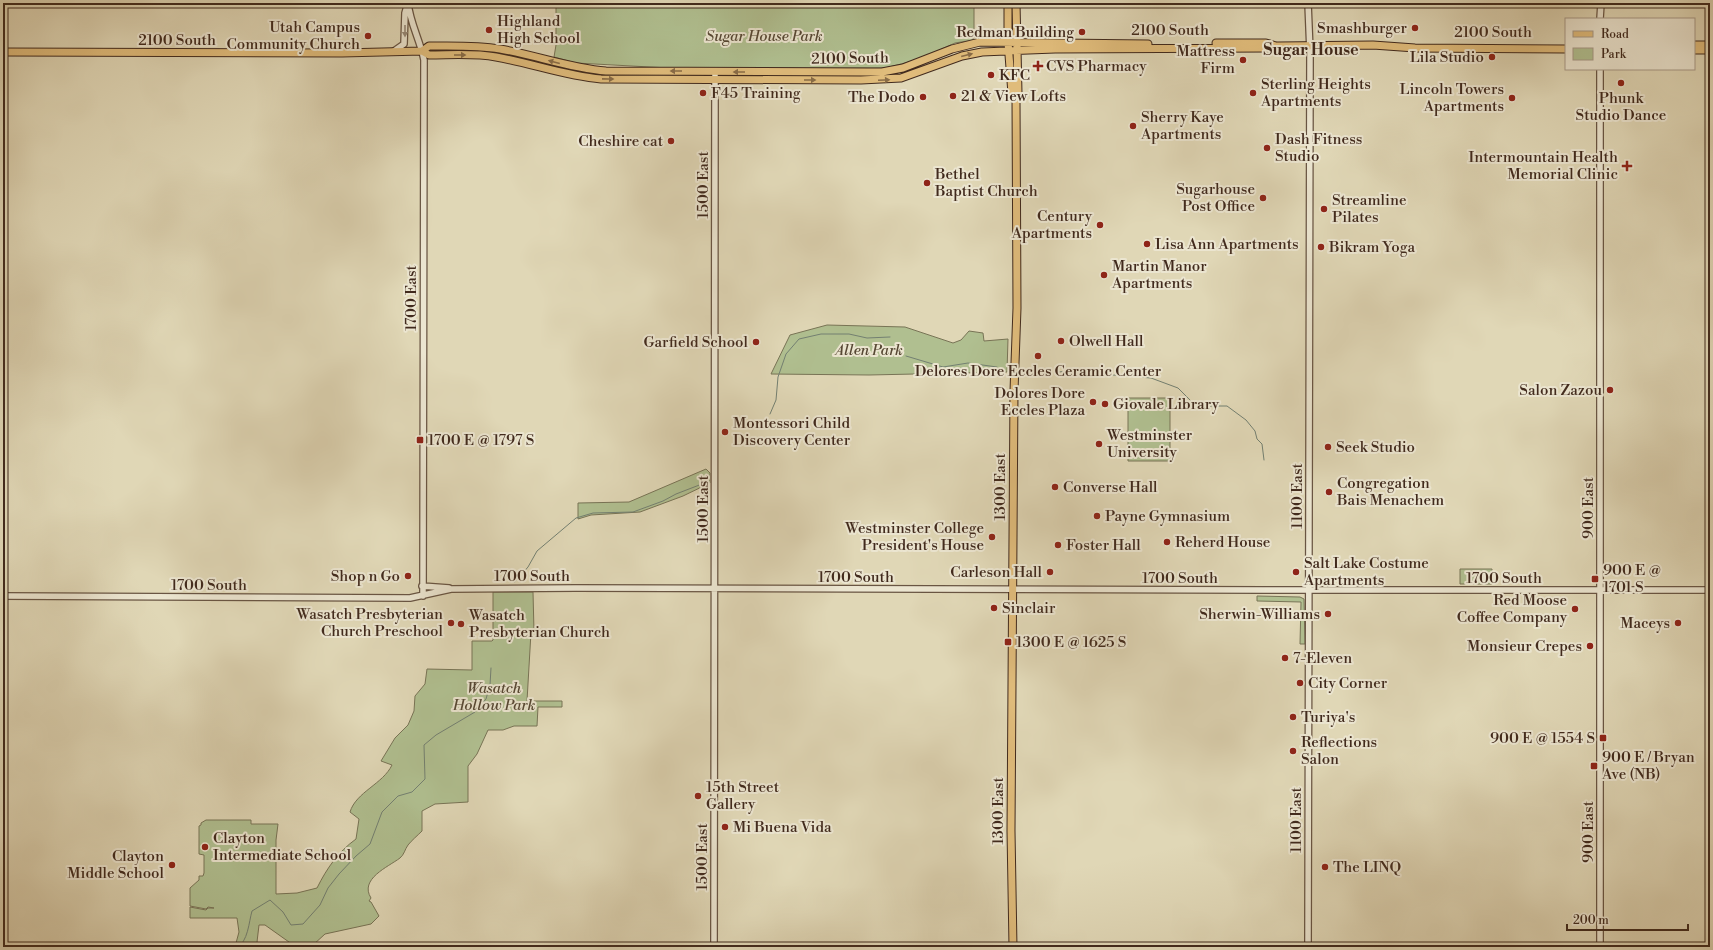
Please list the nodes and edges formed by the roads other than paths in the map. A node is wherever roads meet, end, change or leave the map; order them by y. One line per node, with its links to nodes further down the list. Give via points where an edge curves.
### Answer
1 (408, 3): 26 (street, 1700 East); 30 (street, one-way to 30, via 405,13 404,44)
2 (1008, 3): 7 (main road, 1300 East)
3 (1016, 3): 8 (main road, 1300 East)
4 (1308, 3): 17 (street, 1100 East)
5 (1600, 3): 6 (street)
6 (1600, 18)
7 (1008, 42): 8 (main road, 2100 South); 27 (main road, 1300 East); 32 (main road, 2100 South, one-way to 32, via 965,45 907,67 882,72)
8 (1016, 42): 9 (main road, 2100 South); 28 (main road, 1300 East)
9 (1129, 43): 10 (main road, 2100 South); 23 (main road, via 1122,46 1092,46)
10 (1206, 43): 16 (main road, 2100 South, via 1266,43); 21 (main road)
11 (1395, 43): 12 (main road, 2100 South, via 1376,42); 13 (main road, 2100 South, via 1415,47); 18 (main road)
12 (1372, 45): 17 (main road, 2100 South); 18 (main road, 2100 South)
13 (1477, 45): 14 (main road, 2100 South); 24 (main road, via 1456,46)
14 (1532, 45): 15 (main road, 2100 South); 22 (main road)
15 (1565, 45)
16 (1278, 46): 17 (main road, 2100 South); 21 (main road, 2100 South)
17 (1310, 46): 39 (street, 1100 East)
18 (1382, 46): 24 (main road, 2100 South)
19 (1695, 47): 20 (main road)
20 (1709, 47)
21 (1188, 48): 23 (main road, 2100 South)
22 (1521, 48): 24 (main road, 2100 South); 25 (main road, 2100 South)
23 (1089, 49): 28 (main road, 2100 South)
24 (1454, 49)
25 (1565, 49)
26 (422, 51): 30 (main road, 2100 South); 32 (main road, 2100 South, one-way to 26, via 592,70 484,47 429,46); 33 (main road, 2100 South, one-way to 33, via 429,55 496,57 593,78); 35 (street, 1700 East)
27 (1009, 51): 28 (main road, 2100 South); 33 (main road, 2100 South, one-way to 27, via 890,80 915,74 969,54); 34 (main road, 1300 East, via 1012,94)
28 (1017, 51): 34 (main road, 1300 East)
29 (3, 52): 30 (main road, 2100 South)
30 (392, 52)
31 (1600, 70): 40 (street, 900 East)
32 (715, 71): 33 (street, 1500 East)
33 (715, 79): 36 (street, 1500 East)
34 (1016, 99): 38 (main road, 1300 East, via 1017,308)
35 (422, 586): 37 (street); 43 (street, 1700 East)
36 (715, 588): 37 (street, 1700 South); 38 (street, 1700 South); 44 (street, 1500 East)
37 (451, 589): 43 (street, 1700 South)
38 (1012, 589): 39 (street, 1700 South); 45 (main road, 1300 East)
39 (1308, 590): 40 (street, 1700 South); 46 (street, 1100 East)
40 (1600, 590): 41 (street, 1700 South); 47 (street, 900 East)
41 (1710, 590)
42 (3, 596): 43 (street, 1700 South)
43 (423, 596)
44 (714, 947)
45 (1013, 947)
46 (1308, 947)
47 (1600, 947)

